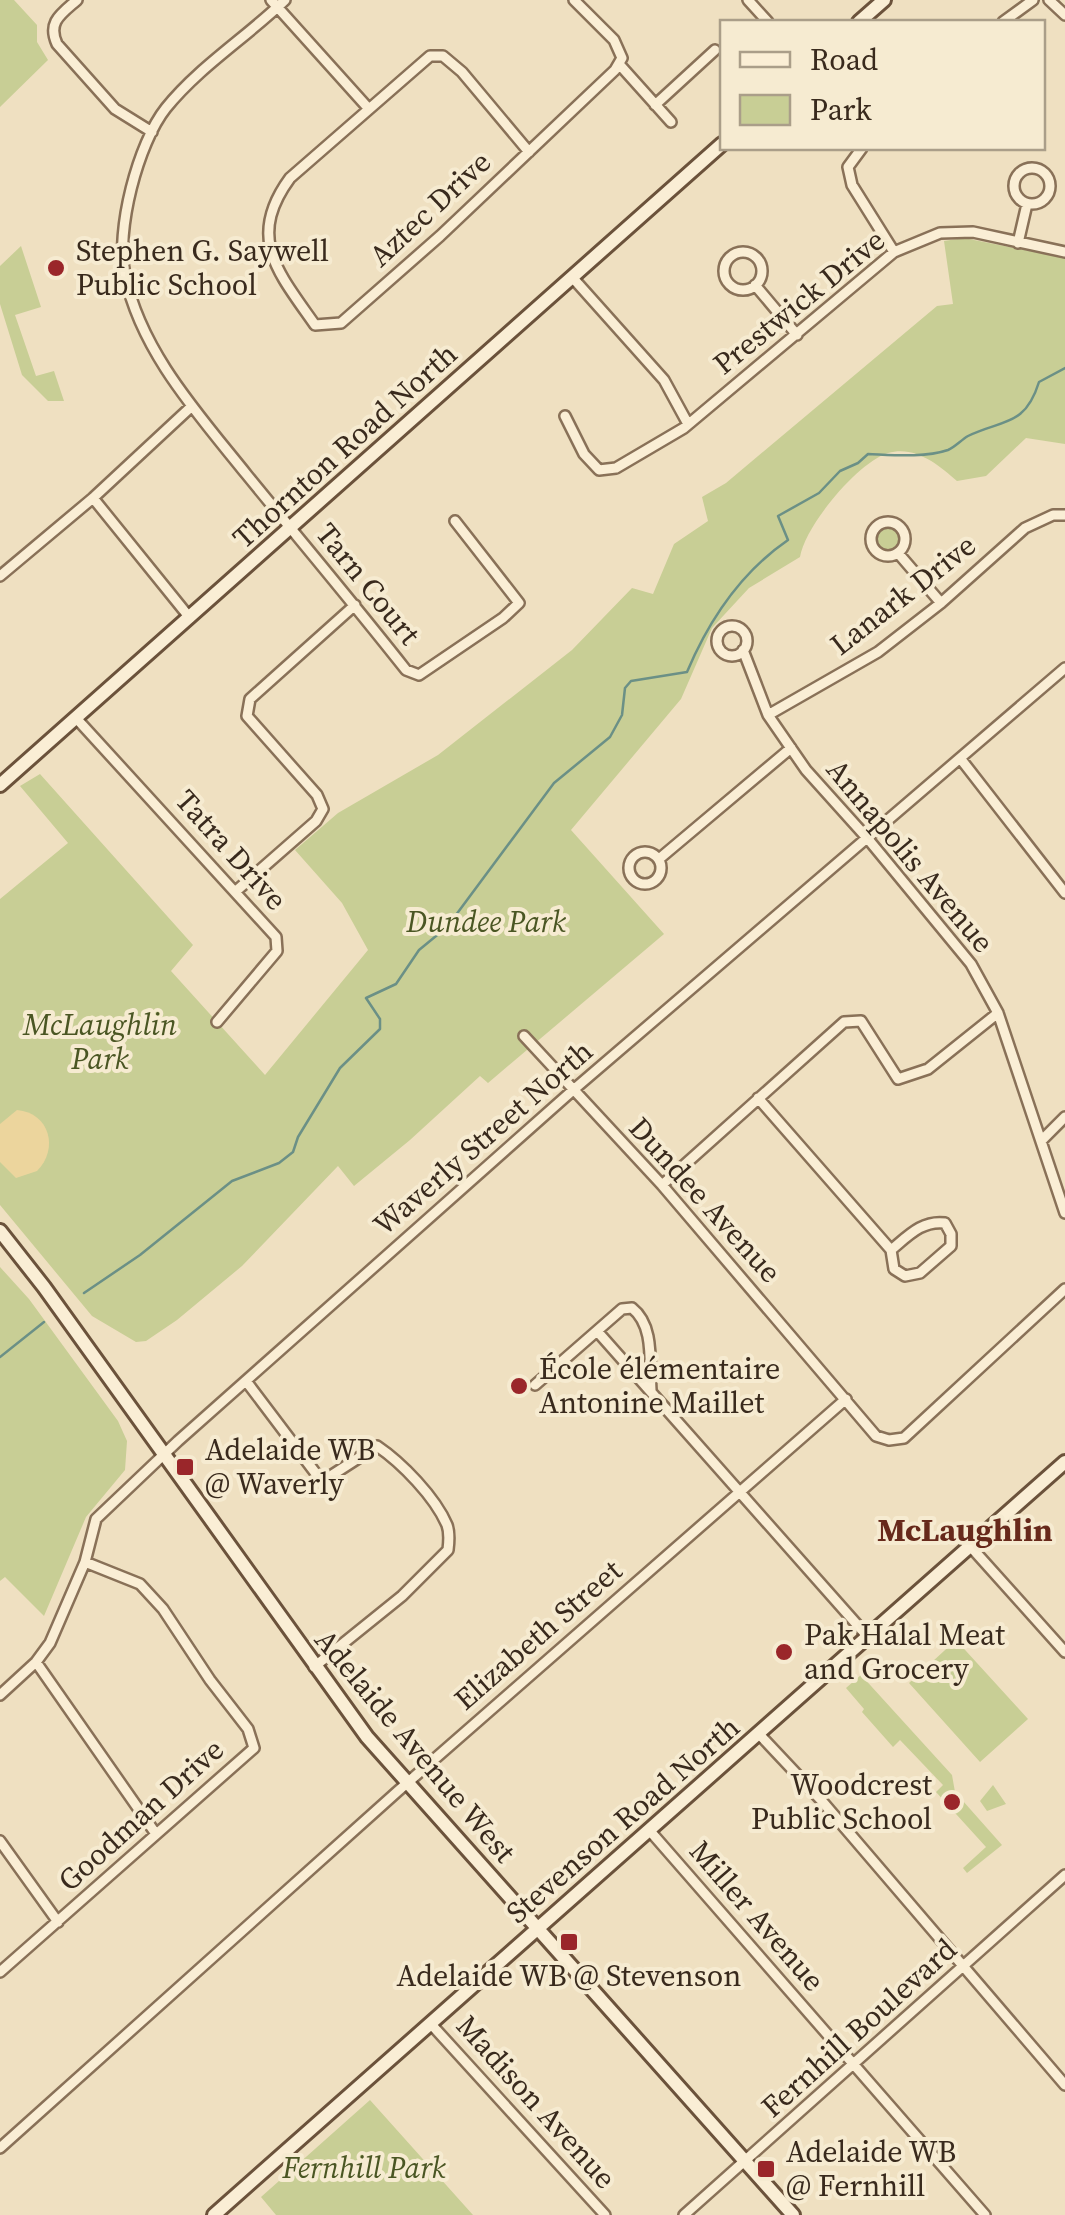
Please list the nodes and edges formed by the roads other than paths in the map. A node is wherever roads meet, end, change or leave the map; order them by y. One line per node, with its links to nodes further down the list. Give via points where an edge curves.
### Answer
1 (77, 0): 17 (street, via 53,24 56,44 114,109)
2 (574, 0): 13 (street, via 614,40)
3 (748, 0): 9 (street)
4 (884, 0): 10 (main road)
5 (1033, 0): 11 (street)
6 (1049, 0): 8 (street)
7 (278, 2): 15 (street); 17 (street, Tarn Court, via 165,109)
8 (1065, 14)
9 (766, 20)
10 (861, 20)
11 (1006, 20)
12 (715, 50): 14 (street)
13 (619, 64): 14 (street); 20 (street, Aztec Drive)
14 (655, 104): 16 (street)
15 (369, 109): 20 (street, via 430,56 443,56); 20 (street, Aztec Drive, via 290,178 275,198 266,231 280,276 315,325 341,324)
16 (671, 122)
17 (152, 132): 28 (street, Tarn Court, via 132,184 124,272 140,322)
18 (720, 146): 25 (main road, Thornton Road North)
19 (861, 150): 23 (street, via 848,167 852,185)
20 (529, 152)
21 (1027, 204): 21 (street, via 1049,193 1049,180 1039,170 1024,170 1014,180 1014,193); 22 (street)
22 (1018, 243): 23 (street, Prestwick Drive, via 973,232 940,233); 24 (street, Prestwick Drive)
23 (894, 252): 27 (street, Prestwick Drive)
24 (1065, 252)
25 (572, 277): 30 (street, via 664,380); 34 (main road, Thornton Road North)
26 (755, 285): 26 (street, via 761,274 756,258 732,255 727,281 738,288); 27 (street)
27 (797, 334): 30 (street, Prestwick Drive)
28 (192, 406): 31 (street); 34 (street, Tarn Court)
29 (565, 416): 30 (street, Prestwick Drive, via 598,470 616,468)
30 (688, 424)
31 (93, 498): 36 (street); 39 (street)
32 (1065, 514): 37 (street, Lanark Drive, via 1025,528)
33 (455, 520): 38 (street, Tarn Court, via 519,603 504,618 419,675 406,670)
34 (290, 528): 38 (street, Tarn Court); 39 (main road, Thornton Road North)
35 (898, 553): 37 (street)
36 (0, 576)
37 (940, 603): 44 (street, Lanark Drive, via 878,652)
38 (355, 605): 51 (street, via 250,699 247,716 317,794 322,809)
39 (190, 618): 45 (main road, Thornton Road North)
40 (743, 650): 44 (street, Annapolis Avenue)
41 (1065, 668): 42 (street, Waverly Street North)
42 (1056, 676): 43 (street); 47 (street, Waverly Street North)
43 (1065, 686)
44 (768, 715): 46 (street, Annapolis Avenue)
45 (76, 718): 48 (main road, Thornton Road North); 51 (street, Tatra Drive)
46 (791, 748): 49 (street, Annapolis Avenue); 50 (street)
47 (960, 758): 49 (street, Waverly Street North); 52 (street)
48 (0, 785)
49 (868, 839): 53 (street, Annapolis Avenue, via 971,964); 56 (street, Waverly Street North)
50 (658, 859)
51 (235, 892): 54 (street, Tatra Drive, via 278,948)
52 (1065, 893)
53 (998, 1014): 57 (street, via 928,1069 898,1079 861,1021 844,1022); 59 (street, Annapolis Avenue)
54 (218, 1022)
55 (524, 1036): 56 (street, Dundee Avenue)
56 (572, 1091): 60 (street, Dundee Avenue); 66 (street, Waverly Street North)
57 (758, 1098): 60 (street); 63 (street)
58 (1065, 1117): 59 (street)
59 (1042, 1140): 61 (street, Annapolis Avenue)
60 (662, 1185): 69 (street, Dundee Avenue)
61 (1065, 1213)
62 (0, 1231): 70 (main road, Adelaide Avenue West)
63 (891, 1250): 63 (street, via 894,1269 905,1276 920,1273 951,1246 951,1234 945,1223 933,1221)
64 (1065, 1289): 69 (street, via 904,1438 876,1436)
65 (597, 1331): 67 (street); 68 (street); 68 (street, via 622,1309 643,1317)
66 (246, 1381): 70 (street, Waverly Street North); 78 (street, via 318,1475 329,1477 376,1446 449,1528 448,1550)
67 (535, 1385)
68 (651, 1393): 72 (street)
69 (846, 1399): 72 (street, Elizabeth Street)
70 (163, 1455): 74 (street, Waverly Street North, via 96,1520); 78 (main road, Adelaide Avenue West)
71 (1063, 1467): 73 (main road, Stevenson Road North)
72 (741, 1492): 75 (street); 81 (street, Elizabeth Street)
73 (970, 1546): 75 (main road, Stevenson Road North); 76 (street)
74 (85, 1562): 77 (street, Waverly Street North); 83 (street, Goodman Drive, via 140,1584 152,1596 248,1730 254,1748)
75 (868, 1637): 80 (main road, Stevenson Road North)
76 (1065, 1652)
77 (36, 1662): 79 (street, Waverly Street North); 83 (street)
78 (314, 1667): 81 (main road, Adelaide Avenue West)
79 (0, 1695)
80 (759, 1734): 82 (main road, Stevenson Road North); 88 (street)
81 (407, 1782): 87 (main road, Adelaide Avenue West); 93 (street, Elizabeth Street)
82 (650, 1830): 87 (main road, Stevenson Road North); 91 (street, Miller Avenue)
83 (156, 1834): 86 (street, Goodman Drive)
84 (0, 1841): 86 (street)
85 (1065, 1876): 88 (street, Fernhill Boulevard)
86 (58, 1922): 89 (street, Goodman Drive)
87 (536, 1929): 90 (main road, Stevenson Road North); 94 (main road, Adelaide Avenue West)
88 (964, 1968): 91 (street, Fernhill Boulevard); 92 (street)
89 (0, 1972)
90 (430, 2023): 95 (main road, Stevenson Road North); 96 (street, Madison Avenue)
91 (854, 2066): 94 (street, Fernhill Boulevard); 99 (street, Miller Avenue)
92 (1065, 2085)
93 (0, 2148)
94 (746, 2162): 97 (street, Fernhill Boulevard); 98 (main road, Adelaide Avenue West)
95 (214, 2215)
96 (605, 2215)
97 (684, 2215)
98 (793, 2215)
99 (985, 2215)

